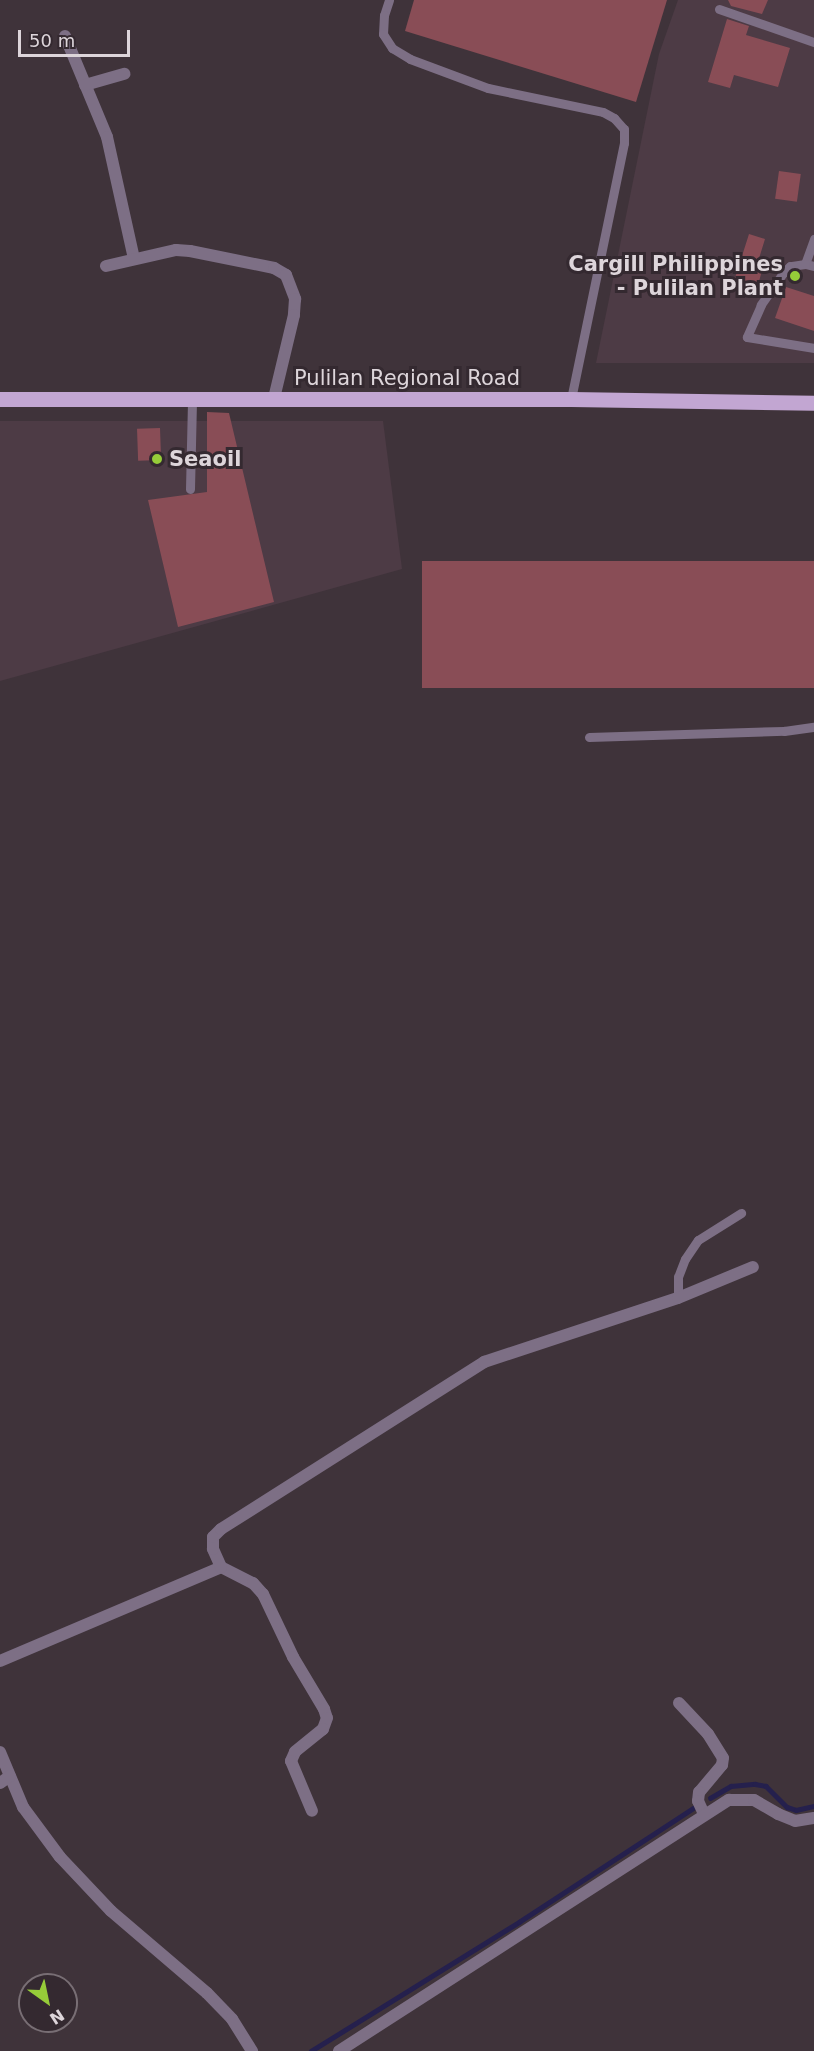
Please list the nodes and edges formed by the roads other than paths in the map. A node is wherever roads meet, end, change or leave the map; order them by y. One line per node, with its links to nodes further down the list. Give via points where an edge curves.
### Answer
1 (389, 0): 14 (lane, via 383,34 392,48 410,59 488,87 603,112 624,129)
2 (719, 9): 4 (lane)
3 (65, 36): 6 (street)
4 (814, 42)
5 (124, 74): 6 (street)
6 (85, 85): 8 (street, via 114,162)
7 (814, 238): 9 (lane)
8 (134, 259): 10 (street); 12 (street, via 190,251 274,268 286,275 295,299 294,315)
9 (810, 265): 11 (lane, via 790,266 783,273 761,305 747,337)
10 (106, 266)
11 (814, 348)
12 (274, 398): 14 (main road, Pulilan Regional Road); 15 (main road, Pulilan Regional Road)
13 (0, 399): 15 (main road, Pulilan Regional Road)
14 (571, 399): 16 (main road, Pulilan Regional Road)
15 (192, 400): 17 (lane)
16 (814, 403)
17 (190, 489)
18 (814, 727): 19 (lane)
19 (589, 737)
20 (741, 1213): 22 (lane, via 698,1240 678,1277)
21 (753, 1267): 22 (street)
22 (678, 1298): 23 (street, via 484,1362 221,1529 213,1537 213,1549)
23 (221, 1567): 24 (street); 28 (street, via 253,1583 263,1594 292,1657 324,1709 327,1718 323,1729 295,1752 291,1761)
24 (0, 1661)
25 (679, 1703): 29 (street, via 708,1734 723,1758 722,1765 699,1792)
26 (0, 1752): 27 (street)
27 (5, 1779): 31 (street, via 60,1857 111,1911 207,1993 232,2019)
28 (312, 1811)
29 (704, 1814): 30 (street, via 739,1798 754,1800 795,1821); 32 (street)
30 (814, 1818)
31 (252, 2051)
32 (339, 2051)

